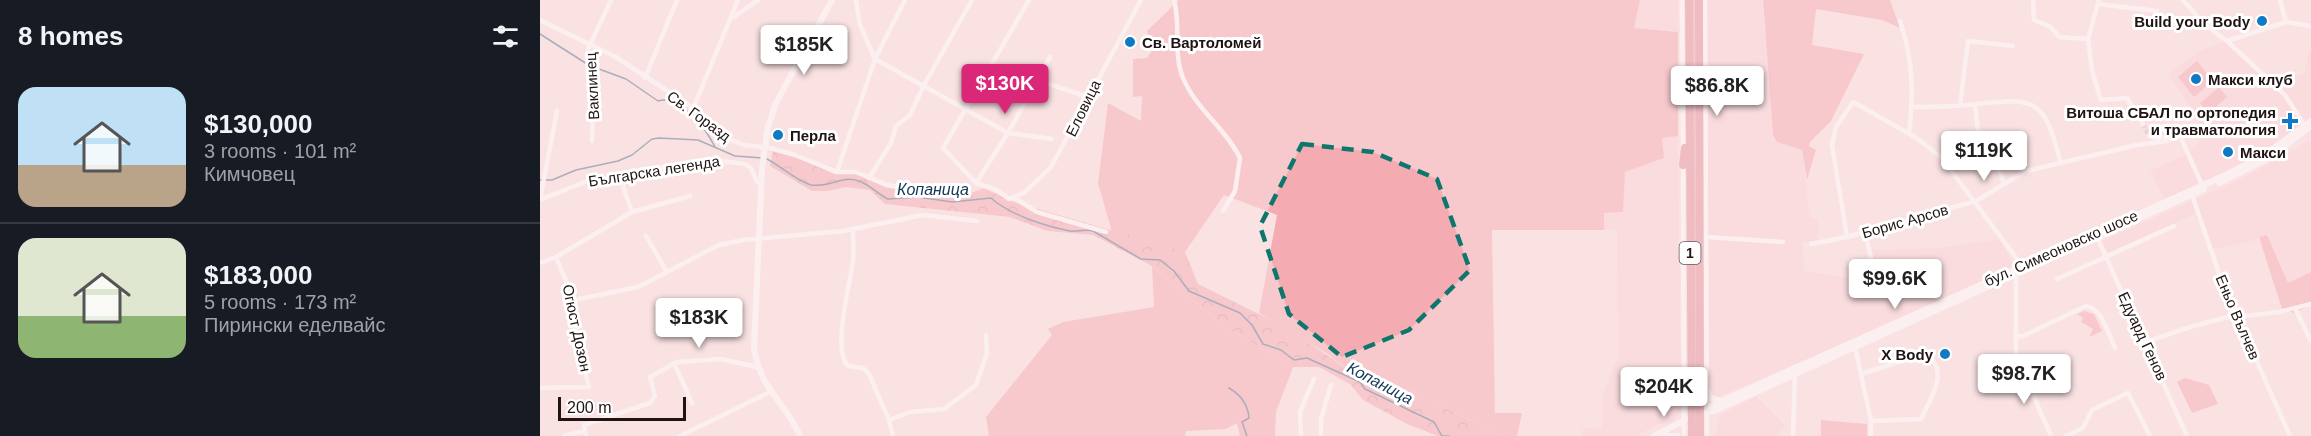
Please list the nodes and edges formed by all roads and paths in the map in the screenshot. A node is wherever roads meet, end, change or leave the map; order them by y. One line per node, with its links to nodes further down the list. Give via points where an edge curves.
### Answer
1 (611, 0): 28 (street, Ваклинец)
2 (677, 0): 32 (street)
3 (738, 0): 21 (street)
4 (758, 0): 21 (street)
5 (832, 0): 55 (main road, via 776,103)
6 (856, 0): 31 (street, via 860,25)
7 (906, 0): 31 (street)
8 (972, 0): 34 (street)
9 (1029, 0): 40 (street)
10 (1141, 0): 35 (street, Еловица)
11 (1174, 0): 73 (street, via 1184,79 1240,158 1235,191)
12 (1682, 0): 57 (street)
13 (1689, 0): 43 (highway, 1)
14 (1699, 0): 36 (highway, 1)
15 (1705, 0): 36 (street)
16 (2033, 0): 26 (street, via 2034,20 2051,27 2059,37)
17 (2183, 0): 27 (street)
18 (2280, 0): 24 (street)
19 (2098, 2): 20 (street); 26 (street)
20 (2157, 11)
21 (734, 17): 41 (street)
22 (540, 20): 28 (street, Св. Горазд)
23 (1900, 21): 39 (street, via 1911,57)
24 (2286, 22): 25 (street); 27 (street)
25 (2311, 26)
26 (2088, 39): 45 (street, via 2101,100 2125,96)
27 (2229, 44): 46 (street, via 2285,95)
28 (590, 45): 32 (street, Св. Горазд); 52 (street, Ваклинец)
29 (2013, 46): 38 (street, via 1968,41)
30 (1050, 57): 33 (street)
31 (875, 59): 34 (street); 58 (street)
32 (645, 78): 41 (street, Св. Горазд)
33 (1037, 80): 35 (street); 47 (street)
34 (924, 85): 40 (street); 60 (street, via 908,119 896,126 891,143)
35 (1088, 97): 70 (street, Еловица, via 1051,167)
36 (1702, 97): 51 (highway); 64 (highway, 1)
37 (1976, 105): 38 (street); 56 (street, via 2024,101 2037,108 2045,117); 65 (street, via 1978,132)
38 (1960, 106): 39 (street)
39 (1912, 107): 48 (street)
40 (965, 108): 47 (street); 63 (street, via 943,148)
41 (693, 109): 55 (street, Св. Горазд, via 729,139)
42 (557, 111): 71 (street)
43 (1690, 112): 57 (highway); 76 (highway, 1)
44 (2311, 121): 46 (main road, бул. Симеоновско шосе)
45 (2143, 124)
46 (2309, 129): 66 (main road, бул. Симеоновско шосе)
47 (1008, 133): 50 (street); 63 (street)
48 (1909, 133): 72 (street, via 1941,157); 83 (street, via 1853,102 1836,127 1832,145)
49 (2149, 136): 66 (street, via 2180,136)
50 (1052, 139)
51 (1706, 140): 54 (street)
52 (592, 141)
53 (2168, 141): 65 (street, Борис Арсов, via 2035,169)
54 (1706, 150): 64 (highway); 82 (street)
55 (763, 151): 58 (street, Св. Горазд, via 795,154); 62 (main road)
56 (2060, 160)
57 (1683, 165): 61 (street)
58 (837, 172): 60 (street, Св. Горазд, via 856,172)
59 (620, 178): 62 (street, Българска легенда, via 641,170 724,159 746,164); 71 (street, Българска легенда, via 591,179); 74 (street)
60 (869, 178): 67 (street, Св. Горазд)
61 (1683, 181): 76 (highway); 120 (street)
62 (761, 183): 85 (main road)
63 (976, 183): 70 (street)
64 (1699, 183): 114 (highway, 1)
65 (2004, 183): 72 (street, Борис Арсов)
66 (2203, 187): 68 (main road, бул. Симеоновско шосе); 91 (main road, бул. Симеоновско шосе)
67 (940, 194)
68 (2192, 195): 84 (main road, бул. Симеоновско шосе); 99 (street, Еньо Вълчев)
69 (690, 196): 74 (street)
70 (1016, 199): 79 (street, via 1037,212)
71 (540, 200)
72 (1976, 201): 80 (street, Борис Арсов); 91 (street)
73 (1223, 211)
74 (632, 212): 89 (street)
75 (977, 221): 78 (street, via 923,215)
76 (1689, 226): 114 (highway, 1)
77 (2174, 226): 88 (street)
78 (853, 229): 85 (street); 118 (street, via 852,264 843,307 843,358 848,366 867,370)
79 (1106, 232)
80 (1865, 232): 83 (street, Борис Арсов); 95 (street)
81 (646, 236): 93 (street)
82 (1706, 237): 86 (street); 114 (street)
83 (1847, 237): 87 (street, Борис Арсов)
84 (2097, 237): 88 (street, Едуард Генов); 91 (main road, бул. Симеоновско шосе)
85 (759, 239): 93 (street, via 719,245); 107 (main road, via 754,348)
86 (1783, 242)
87 (1811, 244)
88 (2106, 256): 94 (street); 102 (street, Едуард Генов)
89 (556, 257): 90 (street); 96 (street, Огюст Дозон)
90 (540, 263)
91 (2024, 267): 92 (main road, бул. Симеоновско шосе)
92 (2015, 271): 101 (street); 104 (main road, бул. Симеоновско шосе); 115 (main road, бул. Симеоновско шосе)
93 (668, 272): 96 (street, via 638,287)
94 (2057, 279)
95 (1876, 280)
96 (574, 300): 112 (street, Огюст Дозон, via 576,337 589,387)
97 (2311, 304): 98 (street)
98 (2295, 308): 99 (street); 103 (street)
99 (2237, 316): 102 (street); 141 (street, Еньо Вълчев)
100 (986, 335): 118 (street, via 987,354 976,385 944,409 910,411)
101 (2015, 337): 105 (street, via 2086,306 2100,315); 137 (street, via 2018,364)
102 (2146, 342): 140 (street, Едуард Генов)
103 (2311, 342)
104 (1856, 347): 108 (main road, бул. Симеоновско шосе); 109 (street)
105 (2115, 348)
106 (674, 363): 107 (street, via 721,359); 116 (street); 121 (street, via 650,377 655,396 646,406 584,425)
107 (757, 367): 113 (main road)
108 (1795, 374): 117 (main road, бул. Симеоновско шосе); 135 (street)
109 (1861, 374): 119 (street); 119 (street, via 1918,355 1928,356 1936,367 1938,379 1921,419)
110 (1314, 379): 126 (street, via 1300,412)
111 (1331, 385): 127 (street, via 1321,419)
112 (540, 387)
113 (770, 392): 123 (street); 124 (main road, via 794,421)
114 (1699, 392): 115 (main road); 117 (street); 132 (highway, 1); 133 (highway, 1)
115 (1722, 401): 117 (main road, бул. Симеоновско шосе)
116 (692, 403)
117 (1707, 411): 120 (main road, бул. Симеоновско шосе); 134 (street)
118 (889, 420): 125 (street)
119 (1871, 421): 136 (street)
120 (1683, 422): 128 (main road, бул. Симеоновско шосе); 131 (street)
121 (585, 434): 122 (street)
122 (564, 436)
123 (680, 436)
124 (800, 436)
125 (893, 436)
126 (1300, 436)
127 (1321, 436)
128 (1654, 436)
129 (1659, 436): 130 (main road)
130 (1677, 436)
131 (1683, 436)
132 (1692, 436)
133 (1700, 436)
134 (1707, 436)
135 (1793, 436)
136 (1871, 436)
137 (2051, 436)
138 (2066, 436): 139 (street, via 2083,428 2092,410 2128,393)
139 (2150, 436)
140 (2187, 436)
141 (2290, 436)

